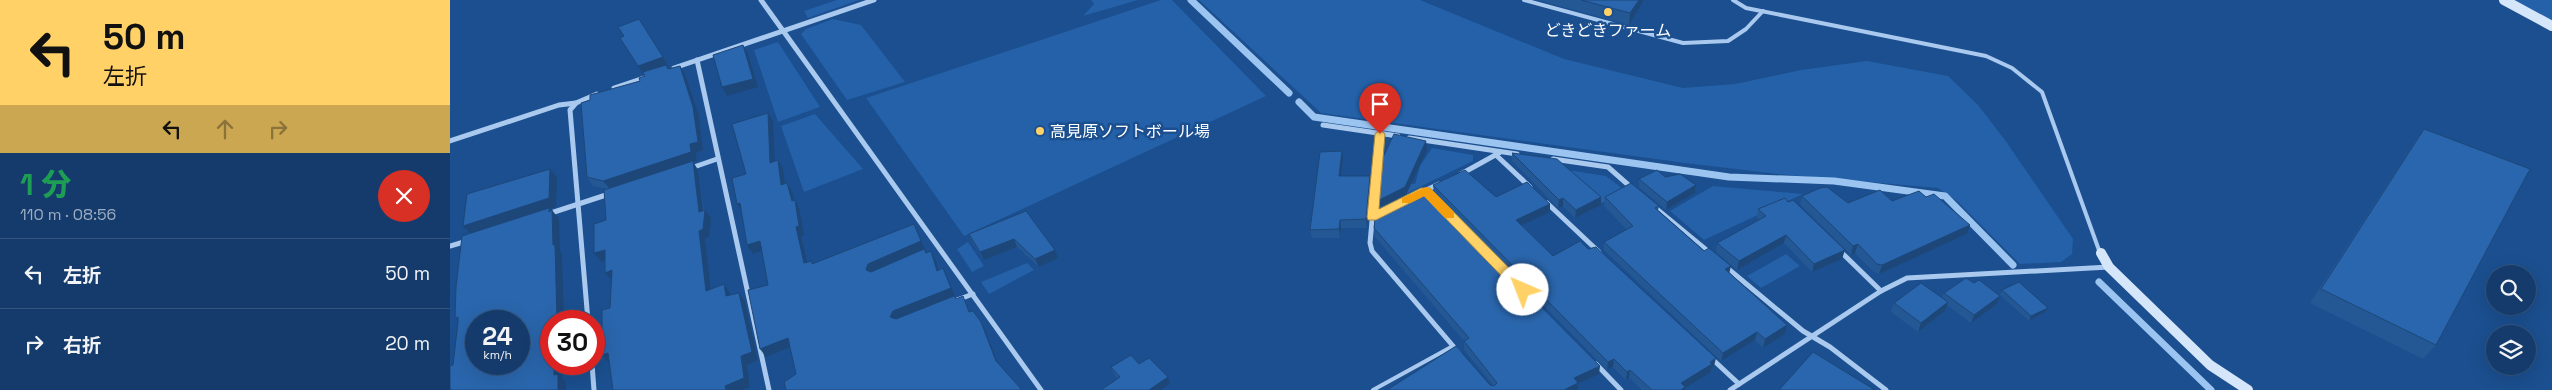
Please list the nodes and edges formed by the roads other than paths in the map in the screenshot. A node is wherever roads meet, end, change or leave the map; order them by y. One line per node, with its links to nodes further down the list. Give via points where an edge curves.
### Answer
1 (761, 0): 8 (street)
2 (874, 0): 8 (street)
3 (1524, 0): 6 (lane, via 1683,43 1728,41 1746,30)
4 (1733, 0): 6 (lane, via 1746,8)
5 (2504, 0): 7 (street)
6 (1763, 11): 42 (lane, via 1986,56 2012,68 2042,92)
7 (2552, 26)
8 (783, 31): 9 (street); 40 (street)
9 (697, 60): 10 (street); 21 (street)
10 (671, 69)
11 (653, 75): 12 (street)
12 (608, 90)
13 (599, 93): 14 (street)
14 (576, 103): 17 (street, via 560,105); 33 (street, via 570,110 570,116)
15 (1323, 125): 16 (street)
16 (1380, 134): 18 (street); 36 (street)
17 (450, 141)
18 (1498, 154): 19 (street); 23 (street); 25 (street)
19 (1527, 156)
20 (1546, 158): 28 (street, via 1608,168)
21 (717, 159): 22 (street); 59 (street)
22 (680, 171)
23 (1452, 178)
24 (1443, 182): 26 (street)
25 (1533, 190)
26 (1426, 191): 29 (street); 31 (street)
27 (615, 192): 33 (street)
28 (1638, 193)
29 (1417, 195)
30 (1540, 196): 44 (street)
31 (1432, 198)
32 (1645, 199): 43 (street)
33 (578, 204): 35 (street); 50 (street)
34 (1381, 212): 36 (street)
35 (541, 216)
36 (1372, 217): 52 (street, via 1370,243 1375,258)
37 (477, 237): 39 (street)
38 (1832, 243): 47 (street)
39 (450, 246)
40 (940, 248): 41 (street); 48 (street)
41 (932, 251)
42 (2101, 253): 46 (street)
43 (1713, 256)
44 (1604, 257)
45 (1720, 262): 51 (street)
46 (2109, 267): 47 (street, via 1907,278); 65 (street, via 2210,365)
47 (1881, 291): 51 (street)
48 (973, 294): 49 (street); 60 (street)
49 (955, 301)
50 (587, 310)
51 (1813, 338): 57 (street); 64 (street, via 1830,347)
52 (1453, 346): 54 (street); 61 (lane)
53 (1703, 351): 57 (street)
54 (1466, 361)
55 (1593, 362): 62 (street)
56 (593, 375): 58 (street)
57 (1738, 384): 63 (street)
58 (594, 390)
59 (769, 390)
60 (1041, 390)
61 (1373, 390)
62 (1621, 390)
63 (1730, 390)
64 (1886, 390)
65 (2248, 390)

